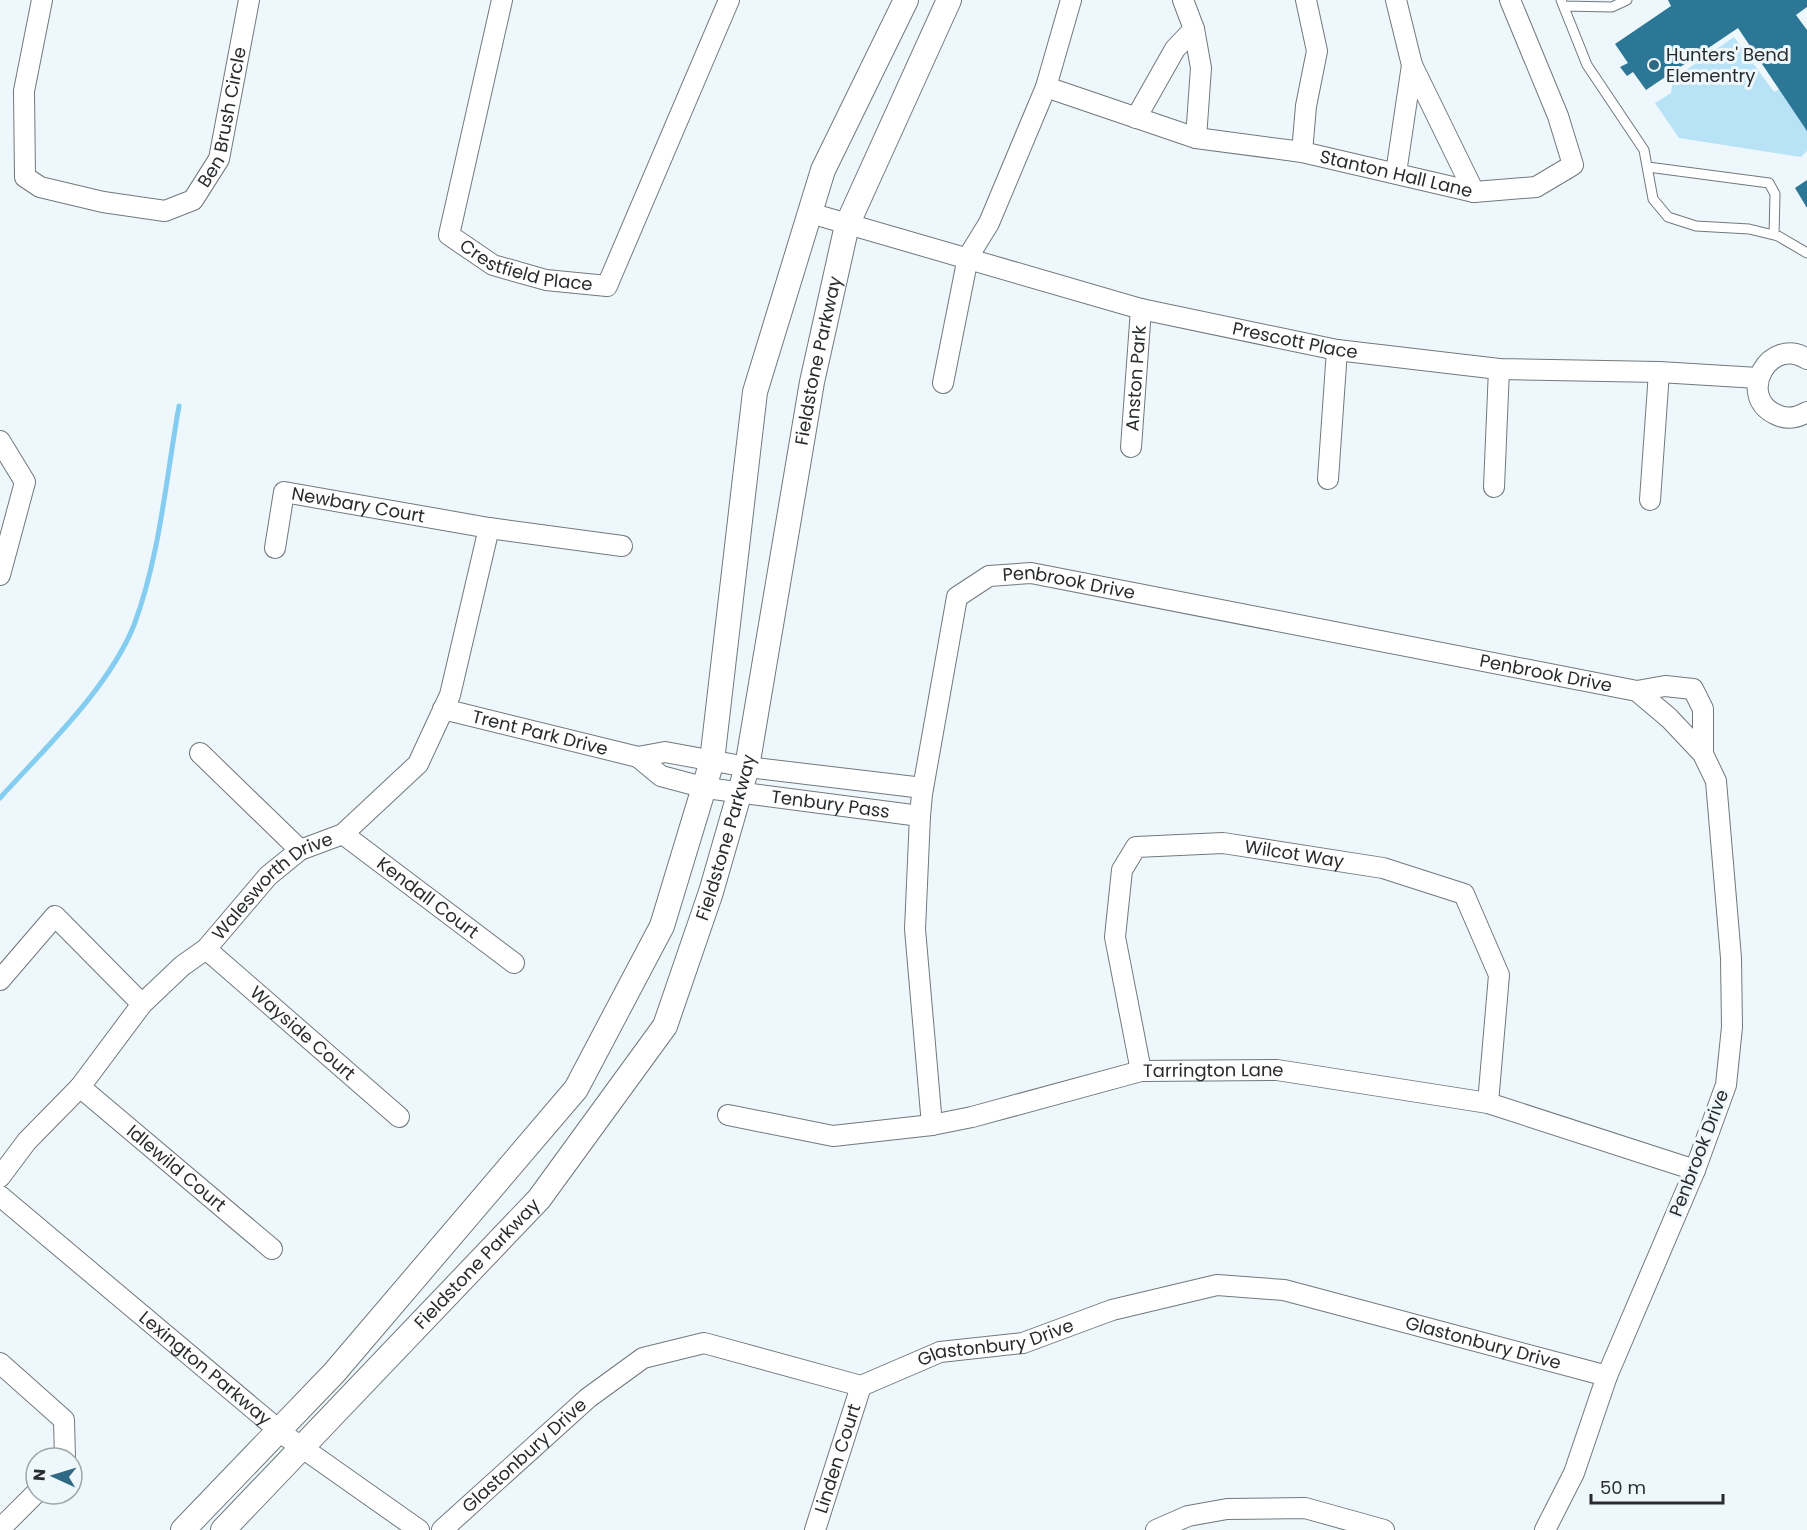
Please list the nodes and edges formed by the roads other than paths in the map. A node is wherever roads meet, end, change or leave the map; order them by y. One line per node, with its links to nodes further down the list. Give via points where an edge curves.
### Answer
1 (42, 0): 2 (street, Ben Brush Circle, via 24,91 25,177 40,187 71,195 165,211 194,200 219,159)
2 (249, 0)
3 (502, 0): 4 (street, Crestfield Place, via 449,235 493,265 546,280 608,286)
4 (729, 0)
5 (906, 0): 23 (street, Fieldstone Parkway, via 822,170)
6 (949, 0): 24 (street, Fieldstone Parkway)
7 (1071, 0): 16 (street)
8 (1183, 0): 14 (street)
9 (1306, 0): 19 (street, via 1317,51)
10 (1396, 0): 15 (street)
11 (1510, 0): 22 (street, Stanton Hall Lane, via 1558,116 1573,165 1536,187)
12 (1627, 0): 13 (lane, via 1612,7)
13 (1563, 3): 20 (lane, via 1587,65 1644,150)
14 (1194, 29): 17 (street, via 1175,49); 18 (street, via 1201,68)
15 (1412, 64): 21 (street); 22 (street)
16 (1046, 87): 17 (street, Stanton Hall Lane); 27 (street, via 989,222)
17 (1136, 118): 18 (street, Stanton Hall Lane)
18 (1196, 138): 19 (street, Stanton Hall Lane)
19 (1302, 152): 21 (street, Stanton Hall Lane)
20 (1648, 167): 25 (lane, via 1653,199 1668,217 1696,226 1749,229); 25 (lane, via 1769,183 1775,194)
21 (1396, 173): 22 (street, Stanton Hall Lane)
22 (1474, 192)
23 (810, 213): 24 (street, Prescott Place); 50 (street, Fieldstone Parkway, via 755,392)
24 (847, 225): 27 (street, Prescott Place); 51 (street, Fieldstone Parkway, via 812,382)
25 (1774, 235): 26 (lane)
26 (1807, 253)
27 (968, 257): 28 (street, Prescott Place); 34 (street)
28 (1141, 309): 29 (street, Prescott Place); 37 (street, Anston Park)
29 (1337, 350): 31 (street, Prescott Place); 38 (street)
30 (1807, 358): 33 (street, via 1791,353 1780,355 1770,360)
31 (1499, 369): 32 (street, Prescott Place); 39 (street)
32 (1659, 372): 33 (street, Prescott Place); 40 (street)
33 (1758, 378): 35 (street, via 1760,397 1771,412 1790,418)
34 (943, 382)
35 (1807, 412)
36 (0, 441): 44 (street, via 25,482)
37 (1131, 447)
38 (1328, 479)
39 (1494, 487)
40 (1650, 500)
41 (489, 528): 42 (street); 43 (street, Newbary Court, via 284,492); 46 (street, Walesworth Drive, via 450,695)
42 (622, 546)
43 (275, 548)
44 (0, 575)
45 (1637, 691): 48 (street, Penbrook Drive); 48 (street, Penbrook Drive, via 1693,689 1703,709); 53 (street, Penbrook Drive, via 1031,573 989,576 957,597)
46 (443, 709): 49 (street, Trent Park Drive); 56 (street, Walesworth Drive, via 418,764)
47 (200, 753): 57 (street)
48 (1703, 754): 68 (street, Penbrook Drive, via 1716,781 1731,958 1732,1027 1726,1085)
49 (638, 757): 50 (street, Trent Park Drive, via 665,752); 52 (street, Trent Park Drive, via 661,776)
50 (712, 761): 51 (street, Tenbury Pass); 52 (street, Fieldstone Parkway)
51 (747, 767): 53 (street, Tenbury Pass); 54 (street, Fieldstone Parkway)
52 (706, 788): 54 (street, Tenbury Pass); 75 (street, Fieldstone Parkway, via 662,926 576,1089 334,1373)
53 (923, 788): 55 (street, Penbrook Drive)
54 (740, 794): 55 (street, Tenbury Pass); 77 (street, Fieldstone Parkway, via 665,1026 539,1200)
55 (920, 816): 67 (street, Penbrook Drive, via 915,929)
56 (343, 834): 57 (street, Walesworth Drive); 59 (street, Kendall Court)
57 (300, 850): 58 (street, Walesworth Drive, via 268,876)
58 (206, 949): 61 (street, Walesworth Drive); 66 (street, Wayside Court)
59 (514, 963)
60 (0, 980): 61 (street, via 56,916)
61 (142, 1004): 63 (street, Walesworth Drive)
62 (1140, 1071): 64 (street, Tarrington Lane, via 1277,1071); 64 (street, Wilcot Way, via 1115,937 1122,870 1136,847 1223,843 1383,868 1464,894 1499,975); 67 (street, Tarrington Lane)
63 (80, 1087): 69 (street, Walesworth Drive, via 27,1141); 71 (street, Idlewild Court)
64 (1488, 1103): 68 (street, Tarrington Lane)
65 (728, 1114): 67 (street, Tarrington Lane, via 833,1136)
66 (399, 1117)
67 (932, 1125)
68 (1695, 1170): 73 (street, Penbrook Drive)
69 (0, 1177)
70 (0, 1196): 75 (street, Lexington Parkway)
71 (272, 1250)
72 (0, 1363): 76 (street, via 64,1420)
73 (1607, 1376): 74 (street, Glastonbury Drive, via 1284,1290 1217,1285 1112,1310 1023,1343 940,1352); 87 (street, Penbrook Drive, via 1574,1473)
74 (861, 1386): 83 (street, Glastonbury Drive, via 704,1343 643,1358 588,1398); 84 (street, Linden Court)
75 (279, 1431): 77 (street, Lexington Parkway); 80 (street, Fieldstone Parkway)
76 (65, 1446)
77 (301, 1448): 81 (street, Fieldstone Parkway); 82 (street, Lexington Parkway)
78 (24, 1505): 79 (street)
79 (0, 1529)
80 (183, 1530)
81 (223, 1530)
82 (419, 1530)
83 (442, 1530)
84 (815, 1530)
85 (1156, 1530): 86 (street, via 1188,1516 1227,1509 1305,1508)
86 (1384, 1530)
87 (1545, 1530)

